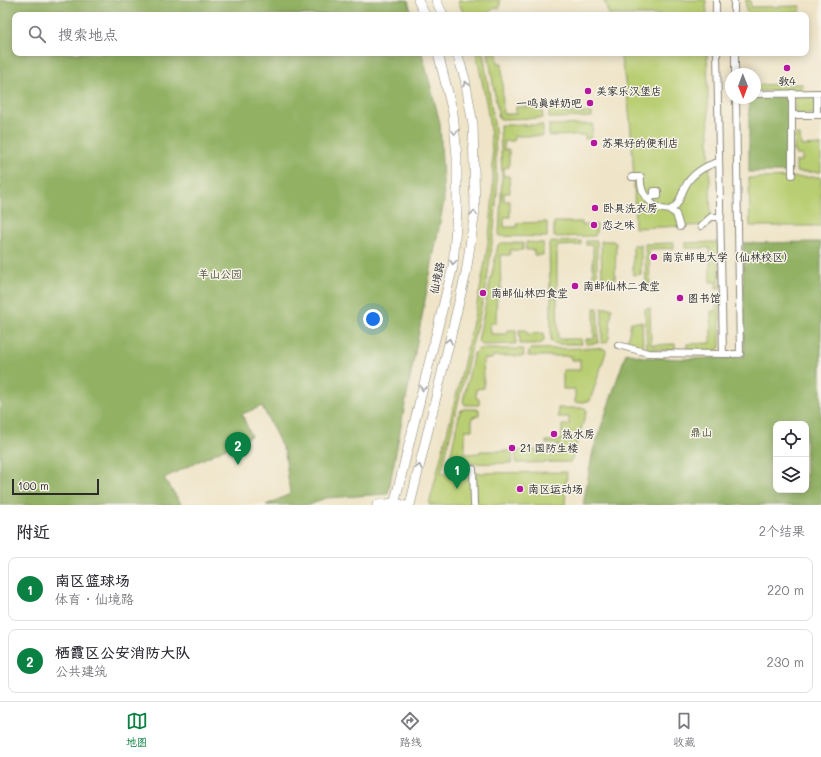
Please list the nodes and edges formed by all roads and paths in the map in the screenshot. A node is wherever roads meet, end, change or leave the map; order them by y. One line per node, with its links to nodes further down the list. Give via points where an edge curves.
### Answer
1 (418, 0): 5 (main road)
2 (436, 0): 6 (main road)
3 (716, 0): 7 (street)
4 (734, 0): 8 (street)
5 (424, 12)
6 (442, 12)
7 (716, 12)
8 (734, 12)
9 (439, 56): 32 (main road, 仙境路, one-way to 32, via 453,113 457,157 457,212 453,266)
10 (459, 56): 34 (main road, one-way to 10, via 466,273 475,211 473,125)
11 (717, 56): 20 (street)
12 (735, 56): 13 (street)
13 (735, 68)
14 (819, 93): 16 (street); 19 (street)
15 (761, 94): 16 (street)
16 (792, 94): 18 (street)
17 (736, 104): 30 (street, via 740,354)
18 (792, 115): 19 (street); 21 (street)
19 (819, 115)
20 (719, 162): 25 (street, via 705,167 688,182 678,204); 26 (street)
21 (792, 175)
22 (632, 177): 24 (street, via 641,177 642,191)
23 (654, 196): 24 (street)
24 (648, 199): 25 (street, via 654,206)
25 (670, 210): 28 (street, via 676,214)
26 (721, 217): 27 (street, via 711,218); 30 (street)
27 (701, 226)
28 (680, 227)
29 (618, 345): 30 (street, via 648,353)
30 (723, 354)
31 (473, 468): 35 (street)
32 (397, 504): 33 (main road)
33 (377, 505)
34 (410, 505)
35 (474, 505)

